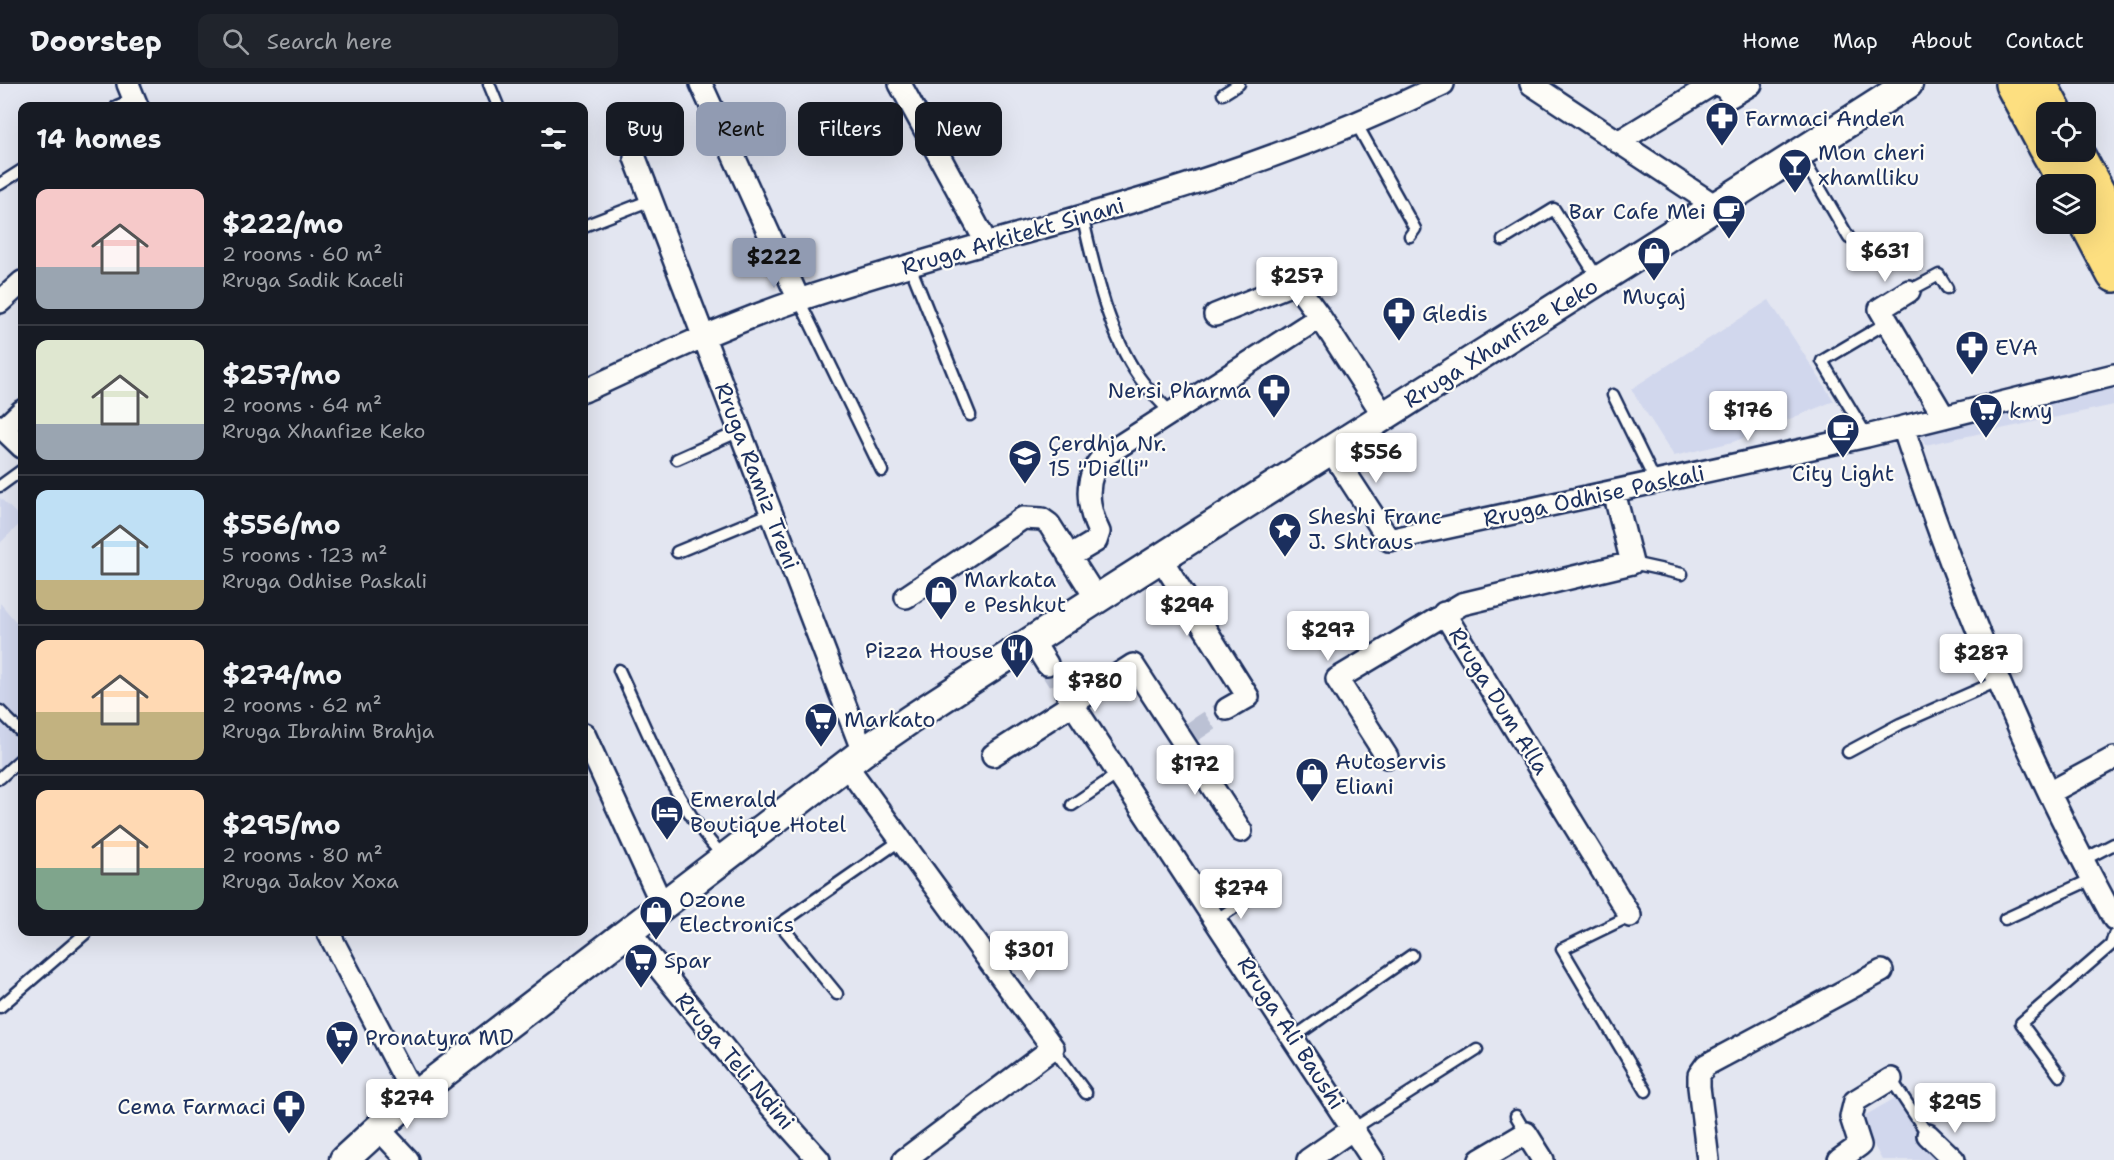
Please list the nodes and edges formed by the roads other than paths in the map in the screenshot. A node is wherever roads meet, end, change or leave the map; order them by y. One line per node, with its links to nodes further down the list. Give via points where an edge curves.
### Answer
1 (489, 84): 15 (lane)
2 (701, 84): 41 (street)
3 (900, 84): 34 (street)
4 (1239, 84): 14 (lane)
5 (1443, 84): 13 (street, Rruga Arkitekt Sinani)
6 (1531, 84): 19 (street)
7 (1713, 84): 19 (street)
8 (1722, 84): 9 (street, via 1731,96)
9 (1751, 84)
10 (1908, 84): 20 (main road, Rruga Xhanfize Keko)
11 (2012, 84): 18 (main road)
12 (2040, 84): 16 (main road)
13 (1403, 92): 17 (street, Rruga Arkitekt Sinani)
14 (1223, 94)
15 (496, 102)
16 (2050, 102)
17 (1356, 123): 27 (street, Rruga Arkitekt Sinani, via 1202,180); 31 (lane, via 1415,229)
18 (2036, 129)
19 (1618, 142): 26 (street)
20 (1800, 153): 26 (main road, Rruga Xhanfize Keko); 32 (lane)
21 (635, 158): 25 (street, Rruga Ramiz Treni)
22 (2081, 162): 28 (main road)
23 (18, 173): 24 (lane)
24 (0, 184)
25 (651, 200): 29 (lane); 46 (street, Rruga Ramiz Treni)
26 (1717, 207): 37 (main road, Rruga Xhanfize Keko)
27 (1083, 215): 34 (street, Rruga Arkitekt Sinani); 50 (lane, via 1098,285 1120,340 1139,377)
28 (2114, 222)
29 (588, 224)
30 (2092, 234): 36 (main road)
31 (1410, 236)
32 (1849, 238)
33 (1503, 240): 37 (lane, via 1554,209)
34 (986, 242): 35 (street, Rruga Arkitekt Sinani)
35 (910, 266): 41 (street, Rruga Arkitekt Sinani); 52 (lane)
36 (2114, 275)
37 (1599, 281): 53 (main road, Rruga Xhanfize Keko)
38 (18, 286): 42 (street)
39 (1947, 288): 40 (lane, via 1939,275)
40 (1909, 291): 45 (street, via 1880,309)
41 (799, 300): 46 (street, Rruga Arkitekt Sinani); 62 (lane)
42 (0, 302)
43 (1215, 315): 44 (street, via 1295,284)
44 (1320, 317): 50 (street); 53 (street)
45 (1888, 322): 54 (street); 58 (lane, via 1822,361)
46 (702, 335): 48 (street, Rruga Arkitekt Sinani); 57 (street, Rruga Ramiz Treni)
47 (2114, 375): 54 (street, Rruga Odhise Paskali)
48 (588, 389)
49 (1613, 395): 64 (lane)
50 (1170, 412): 69 (street, via 1095,465 1088,487 1099,532 1096,541)
51 (18, 414): 56 (street)
52 (970, 415)
53 (1384, 416): 60 (main road, Rruga Xhanfize Keko)
54 (1944, 417): 55 (street, Rruga Odhise Paskali)
55 (1903, 427): 58 (street, Rruga Odhise Paskali); 79 (street)
56 (2, 428): 59 (street)
57 (740, 431): 61 (lane); 67 (street, Rruga Ramiz Treni)
58 (1866, 436): 64 (street, Rruga Odhise Paskali)
59 (18, 443)
60 (1330, 449): 66 (street, Rruga Odhise Paskali, via 1389,540); 70 (main road, Rruga Xhanfize Keko)
61 (677, 459)
62 (882, 471)
63 (18, 473): 65 (lane)
64 (1656, 483): 66 (street, Rruga Odhise Paskali)
65 (0, 486)
66 (1614, 492): 71 (street)
67 (772, 513): 68 (lane); 89 (street, Rruga Ramiz Treni)
68 (676, 552)
69 (1069, 557): 73 (street, via 1049,524 1042,519 1023,518); 74 (street)
70 (1160, 557): 74 (main road, Rruga Xhanfize Keko); 81 (street, via 1248,697)
71 (1632, 563): 72 (lane); 75 (street, via 1481,599)
72 (1682, 574)
73 (906, 597)
74 (1096, 598): 76 (main road, Rruga Xhanfize Keko)
75 (1444, 613): 87 (street, Rruga Dum Alla, via 1337,679); 102 (street, Rruga Dum Alla)
76 (1032, 640): 77 (street); 89 (main road, Rruga Xhanfize Keko)
77 (1047, 664)
78 (619, 670): 98 (lane, via 684,806 701,833)
79 (2000, 680): 85 (lane, via 1900,724); 93 (street)
80 (1070, 700): 86 (street); 91 (street, Rruga Ali Baushi); 95 (street, via 1133,665 1187,736)
81 (1227, 710)
82 (0, 711): 83 (lane)
83 (18, 730)
84 (588, 743): 101 (street)
85 (1848, 752)
86 (993, 755)
87 (1387, 757)
88 (2114, 758): 93 (street)
89 (855, 759): 96 (street); 98 (main road, Rruga Xhanfize Keko)
90 (18, 762): 92 (lane)
91 (1118, 774): 94 (lane); 103 (street, Rruga Ali Baushi)
92 (0, 778)
93 (2051, 792): 99 (street)
94 (1072, 805)
95 (1241, 831)
96 (901, 840): 112 (lane, via 780,924); 115 (street)
97 (2114, 844): 99 (lane)
98 (726, 859): 101 (main road, Rruga Xhanfize Keko)
99 (2087, 870): 104 (lane); 105 (street)
100 (1272, 883): 103 (lane)
101 (663, 907): 106 (main road, Rruga Xhanfize Keko)
102 (1630, 916): 119 (lane, via 1562,948)
103 (1217, 919): 114 (street, Rruga Ali Baushi)
104 (2005, 920)
105 (2114, 920)
106 (630, 932): 121 (main road, Rruga Xhanfize Keko); 127 (street, Rruga Teli Ndini)
107 (2114, 935): 117 (lane, via 2111,945 2020,1023)
108 (82, 936): 113 (lane)
109 (330, 936): 121 (street)
110 (1412, 955): 114 (lane)
111 (1882, 970): 133 (street, via 1706,1065 1699,1075 1699,1087)
112 (837, 994)
113 (0, 1007)
114 (1294, 1037): 123 (street, Rruga Ali Baushi)
115 (1053, 1048): 120 (lane); 128 (street)
116 (1477, 1050): 123 (lane)
117 (2060, 1076)
118 (1892, 1079): 124 (lane); 134 (street, via 1855,1101 1851,1118 1860,1144)
119 (1646, 1091)
120 (1086, 1093)
121 (414, 1096): 122 (main road, Rruga Xhanfize Keko)
122 (378, 1127): 125 (main road, Rruga Xhanfize Keko); 126 (street)
123 (1353, 1129): 129 (street); 130 (street, Rruga Ali Baushi)
124 (1928, 1135): 135 (street)
125 (344, 1160)
126 (408, 1160)
127 (819, 1160)
128 (904, 1160)
129 (1308, 1160)
130 (1373, 1160)
131 (1480, 1160): 132 (street, via 1521,1124)
132 (1543, 1160)
133 (1708, 1160)
134 (1839, 1160)
135 (1954, 1160)

